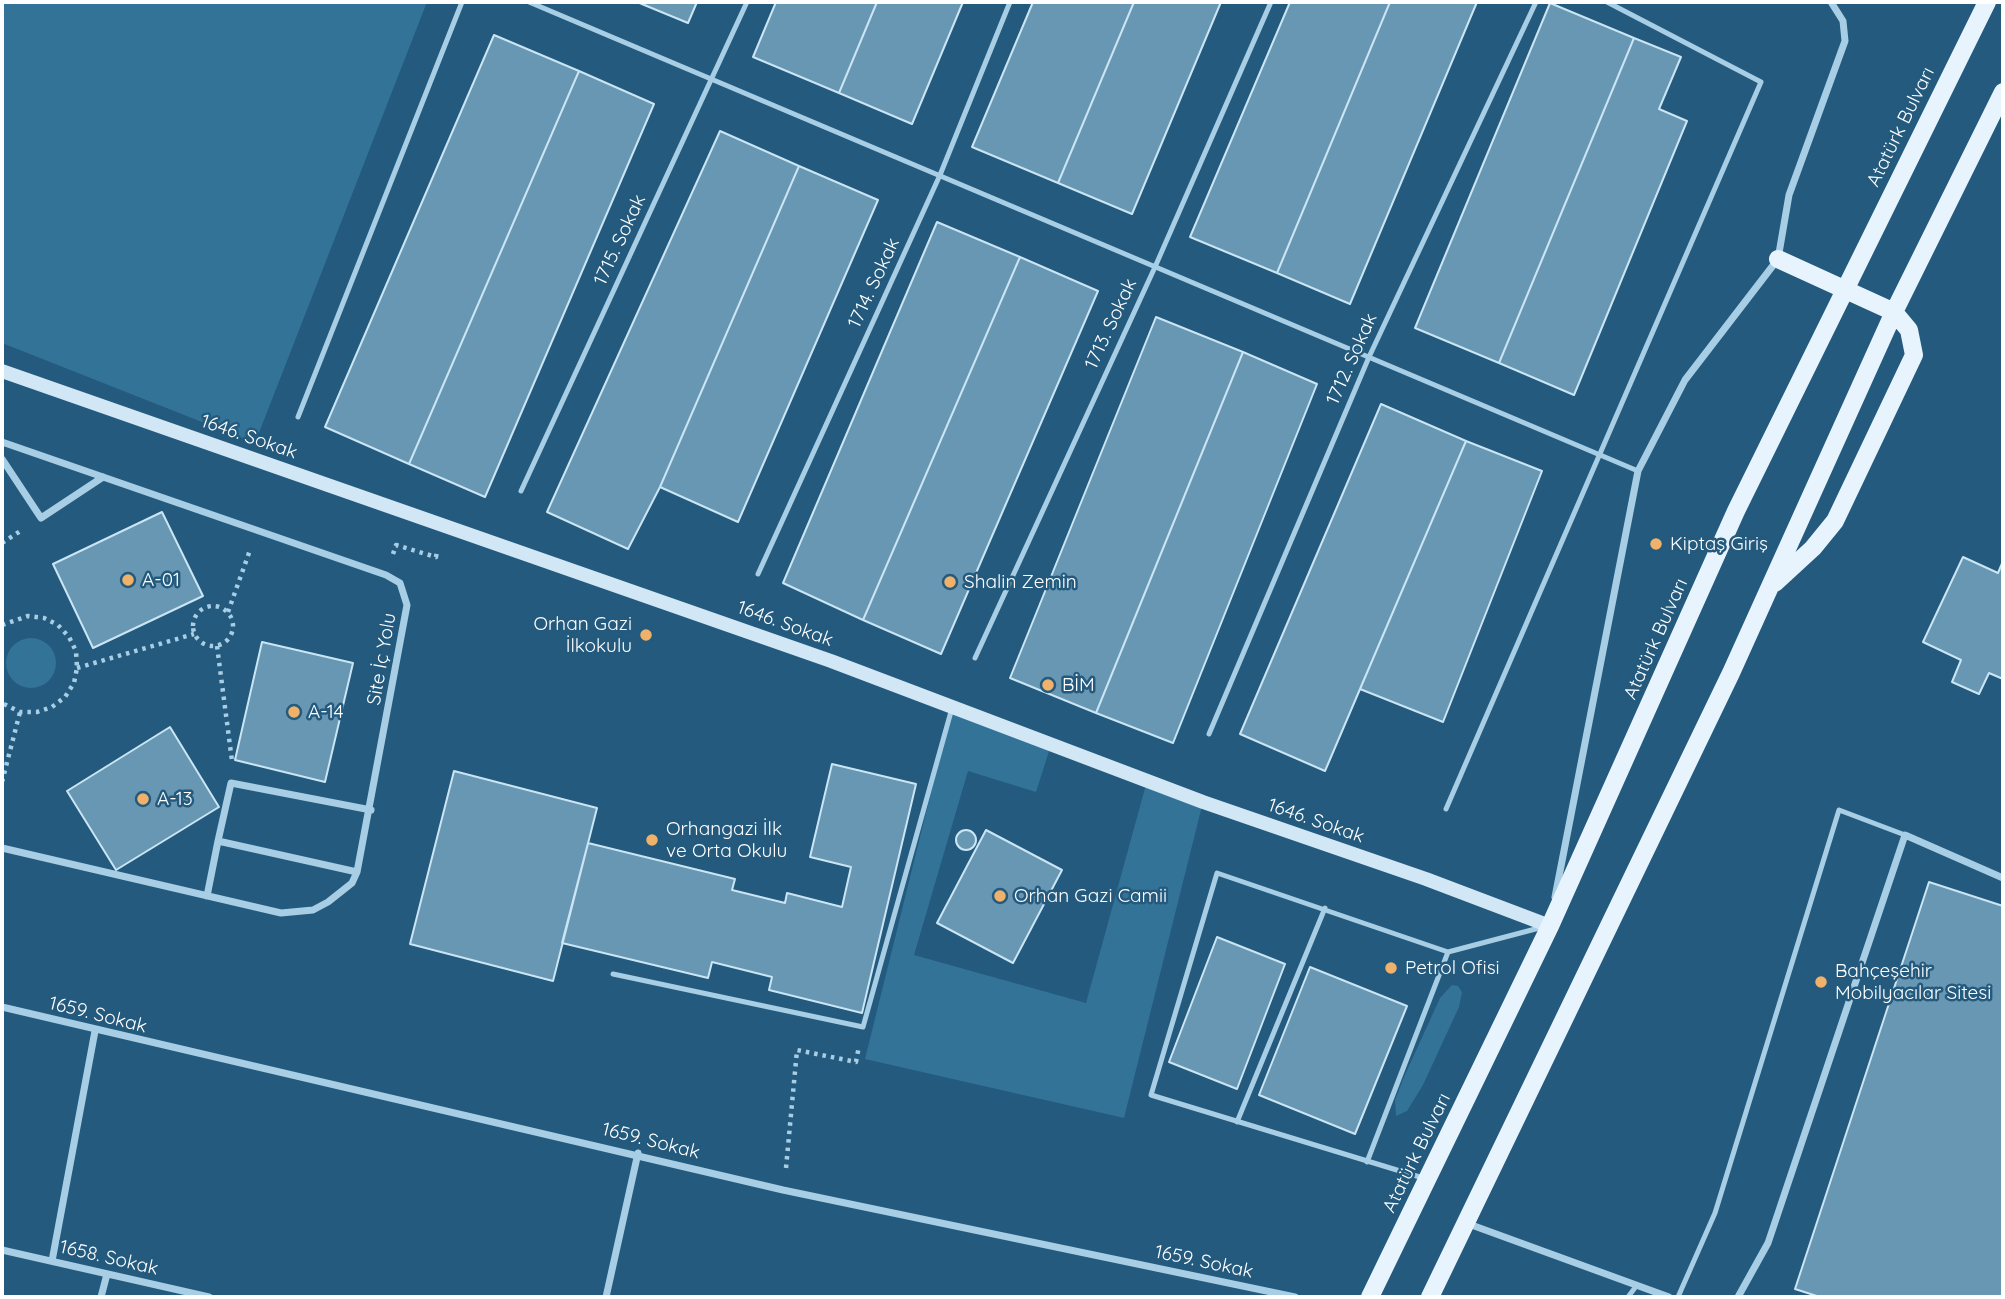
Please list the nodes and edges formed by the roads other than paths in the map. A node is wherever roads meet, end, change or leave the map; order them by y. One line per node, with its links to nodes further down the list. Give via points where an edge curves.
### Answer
1 (462, 2): 19 (lane)
2 (529, 2): 10 (lane)
3 (747, 2): 10 (lane, 1715. Sokak)
4 (1010, 2): 12 (lane, 1714. Sokak)
5 (1271, 2): 14 (lane, 1713. Sokak)
6 (1536, 2): 17 (lane, 1712. Sokak)
7 (1607, 2): 21 (lane, via 1761,82)
8 (1830, 2): 13 (street, via 1843,21 1845,41 1789,195)
9 (1987, 2): 15 (main road, Atatürk Bulvarı)
10 (713, 78): 12 (lane); 25 (lane, 1715. Sokak)
11 (2003, 92): 16 (main road)
12 (940, 175): 14 (lane); 26 (lane, 1714. Sokak)
13 (1779, 259): 15 (main road); 23 (street, via 1685,380)
14 (1154, 267): 17 (lane); 28 (lane, 1713. Sokak)
15 (1845, 288): 16 (main road); 40 (main road, Atatürk Bulvarı, via 1736,511)
16 (1894, 312): 27 (main road); 27 (main road, via 1912,339 1909,371 1835,521)
17 (1369, 357): 21 (lane); 30 (lane, 1712. Sokak)
18 (2, 371): 29 (street, 1646. Sokak, via 831,661)
19 (298, 417)
20 (2, 442): 24 (street)
21 (1599, 454): 23 (lane); 31 (lane)
22 (2, 459): 24 (street, via 40,518)
23 (1638, 471): 40 (street)
24 (103, 477): 32 (street, Site İç Yolu, via 400,583 407,605)
25 (521, 491)
26 (758, 574)
27 (1769, 588): 49 (main road)
28 (975, 658)
29 (952, 708): 40 (street, 1646. Sokak); 42 (lane, via 863,1027)
30 (1209, 734)
31 (1446, 809)
32 (371, 810): 34 (street, via 231,783); 36 (street, Site İç Yolu)
33 (1905, 835): 37 (street); 62 (lane, via 1839,810 1715,1213); 63 (street, via 1768,1243)
34 (218, 841): 36 (street); 38 (street)
35 (2, 848): 38 (street, Site İç Yolu)
36 (356, 872): 38 (street, Site İç Yolu, via 352,883 328,902 296,914)
37 (2003, 878)
38 (208, 896)
39 (1325, 908): 41 (lane); 45 (lane); 45 (lane, via 1217,873 1151,1095)
40 (1550, 926): 41 (lane); 48 (main road, Atatürk Bulvarı)
41 (1448, 952): 47 (lane)
42 (614, 974)
43 (2, 1007): 44 (street, 1659. Sokak)
44 (95, 1031): 46 (street, 1659. Sokak); 51 (street)
45 (1237, 1122): 47 (lane)
46 (638, 1153): 56 (street); 57 (street, 1659. Sokak, via 783,1190)
47 (1367, 1162): 48 (lane)
48 (1427, 1179): 58 (main road, Atatürk Bulvarı)
49 (1466, 1223): 53 (street); 59 (main road)
50 (2, 1250): 51 (street, 1658. Sokak)
51 (52, 1261): 52 (street, 1658. Sokak)
52 (107, 1274): 54 (street); 55 (street, 1658. Sokak)
53 (1637, 1285): 60 (lane); 61 (street)
54 (101, 1297)
55 (209, 1297)
56 (606, 1297)
57 (1295, 1297)
58 (1370, 1297)
59 (1430, 1297)
60 (1628, 1297)
61 (1669, 1297)
62 (1678, 1297)
63 (1738, 1297)

